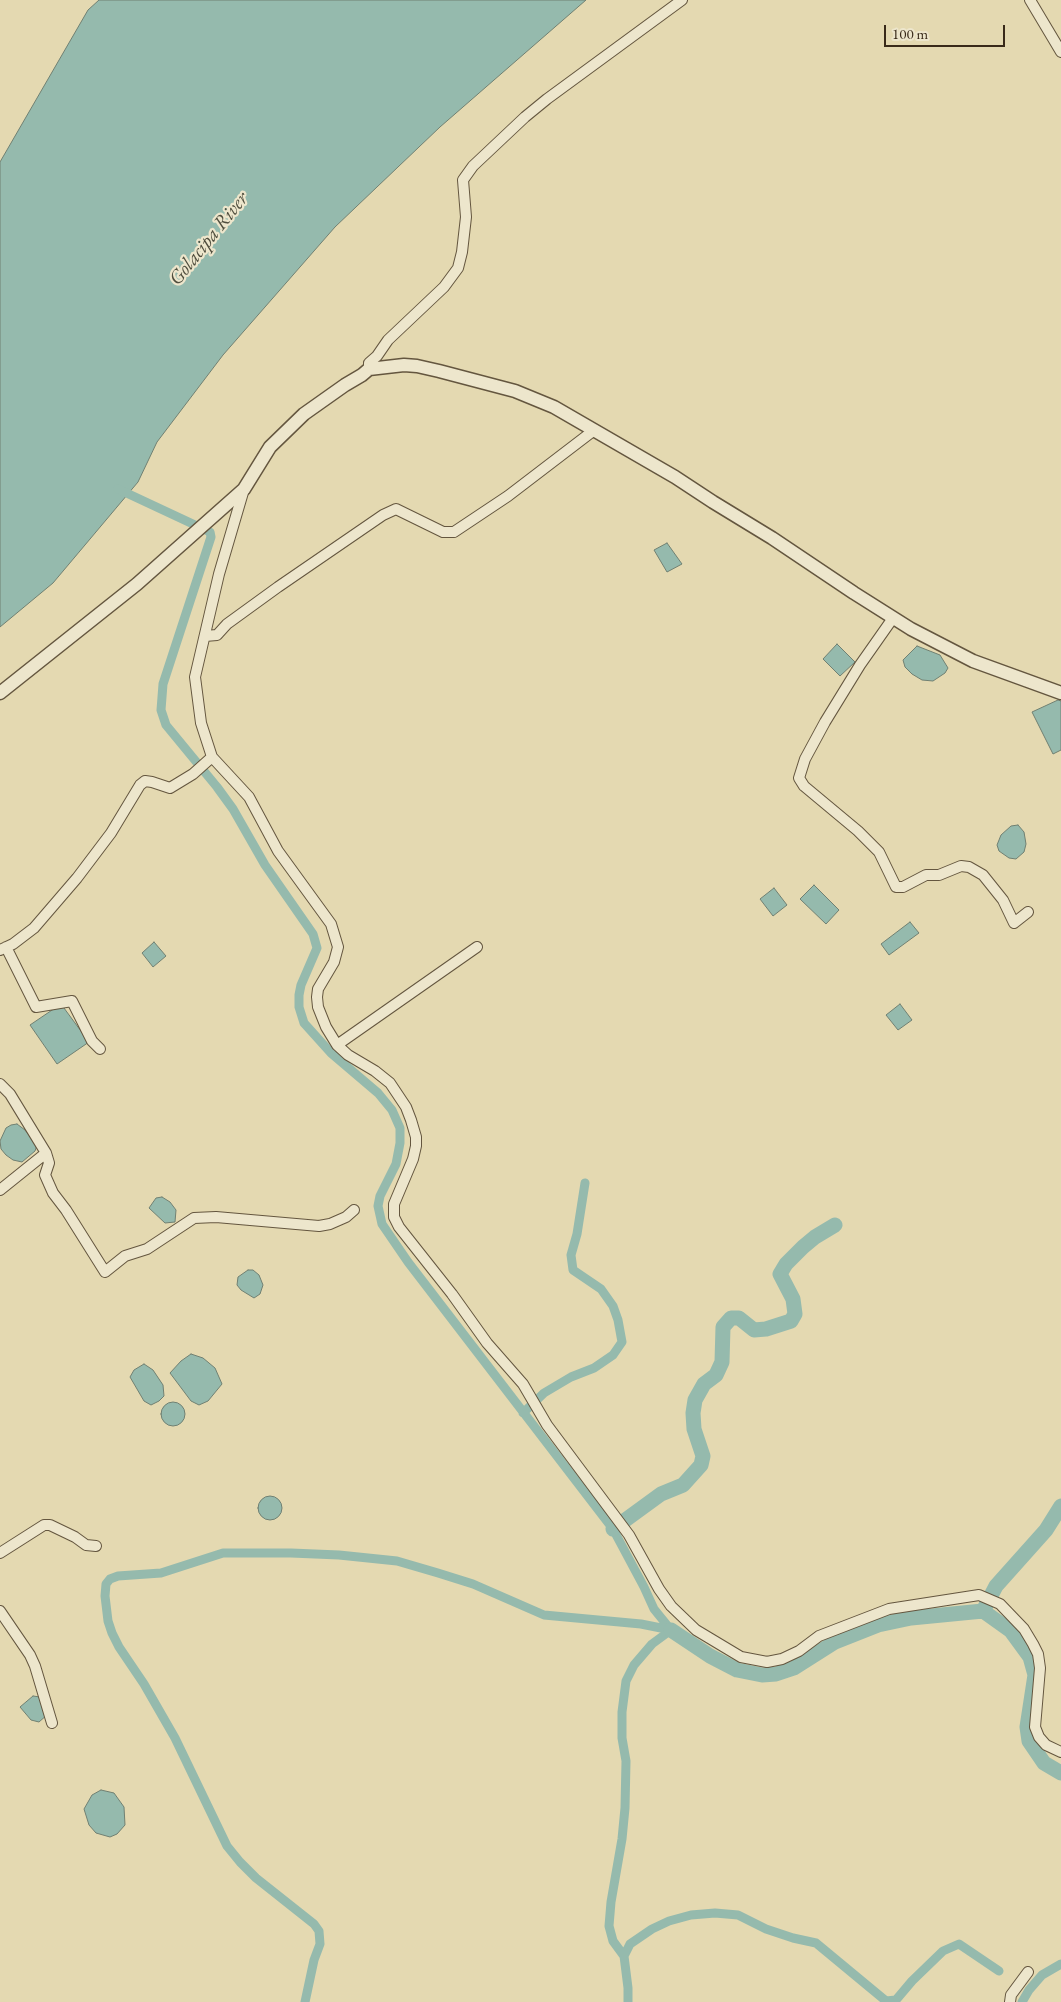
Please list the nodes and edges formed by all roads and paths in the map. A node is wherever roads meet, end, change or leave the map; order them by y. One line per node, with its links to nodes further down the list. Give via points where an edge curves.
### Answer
1 (682, 0): 4 (street, via 547,99 473,166 463,180 466,217 458,268 444,287 388,340 369,363)
2 (1030, 0): 3 (street)
3 (1061, 52)
4 (369, 368): 5 (street, via 417,366 515,391 554,407); 6 (street, via 284,432 270,447)
5 (593, 431): 7 (street, via 675,477); 8 (street, via 508,496 454,532 443,532 396,509 278,587 217,635)
6 (244, 489): 8 (street); 9 (street, via 137,584)
7 (893, 618): 10 (street, via 973,661); 12 (street, via 825,722 805,759 799,778 878,852 896,887 961,866 969,867 983,876 1003,900 1014,923)
8 (205, 636): 11 (street, via 195,677 200,723)
9 (0, 693)
10 (1061, 693)
11 (212, 757): 14 (street, via 170,788 145,781 140,785 111,833 77,878 26,936); 15 (street, via 249,797 278,851 331,924 338,947 334,962 318,989 318,1007)
12 (1028, 912)
13 (477, 947): 15 (street)
14 (3, 949): 16 (street, via 36,1007 72,1001 92,1041)
15 (337, 1045): 25 (street, via 390,1084 412,1120 416,1146 394,1204 394,1217 399,1227 487,1343 523,1384 556,1439 611,1508 658,1589 682,1618 741,1657 767,1662 782,1659 819,1636 889,1609 979,1595 1000,1604 1024,1629 1038,1654 1040,1668 1035,1727 1046,1745)
16 (100, 1049)
17 (0, 1084): 18 (street, via 10,1094)
18 (46, 1153): 19 (street); 20 (street, via 49,1163 45,1175 53,1193 105,1272 125,1256 147,1249 194,1218 319,1226 346,1217)
19 (0, 1190)
20 (354, 1210)
21 (96, 1546): 22 (street, via 86,1545 44,1524)
22 (0, 1553)
23 (0, 1611): 24 (street, via 30,1655)
24 (52, 1723)
25 (1061, 1752)
26 (1028, 1972): 27 (street, via 1011,1995)
27 (1010, 2002)

